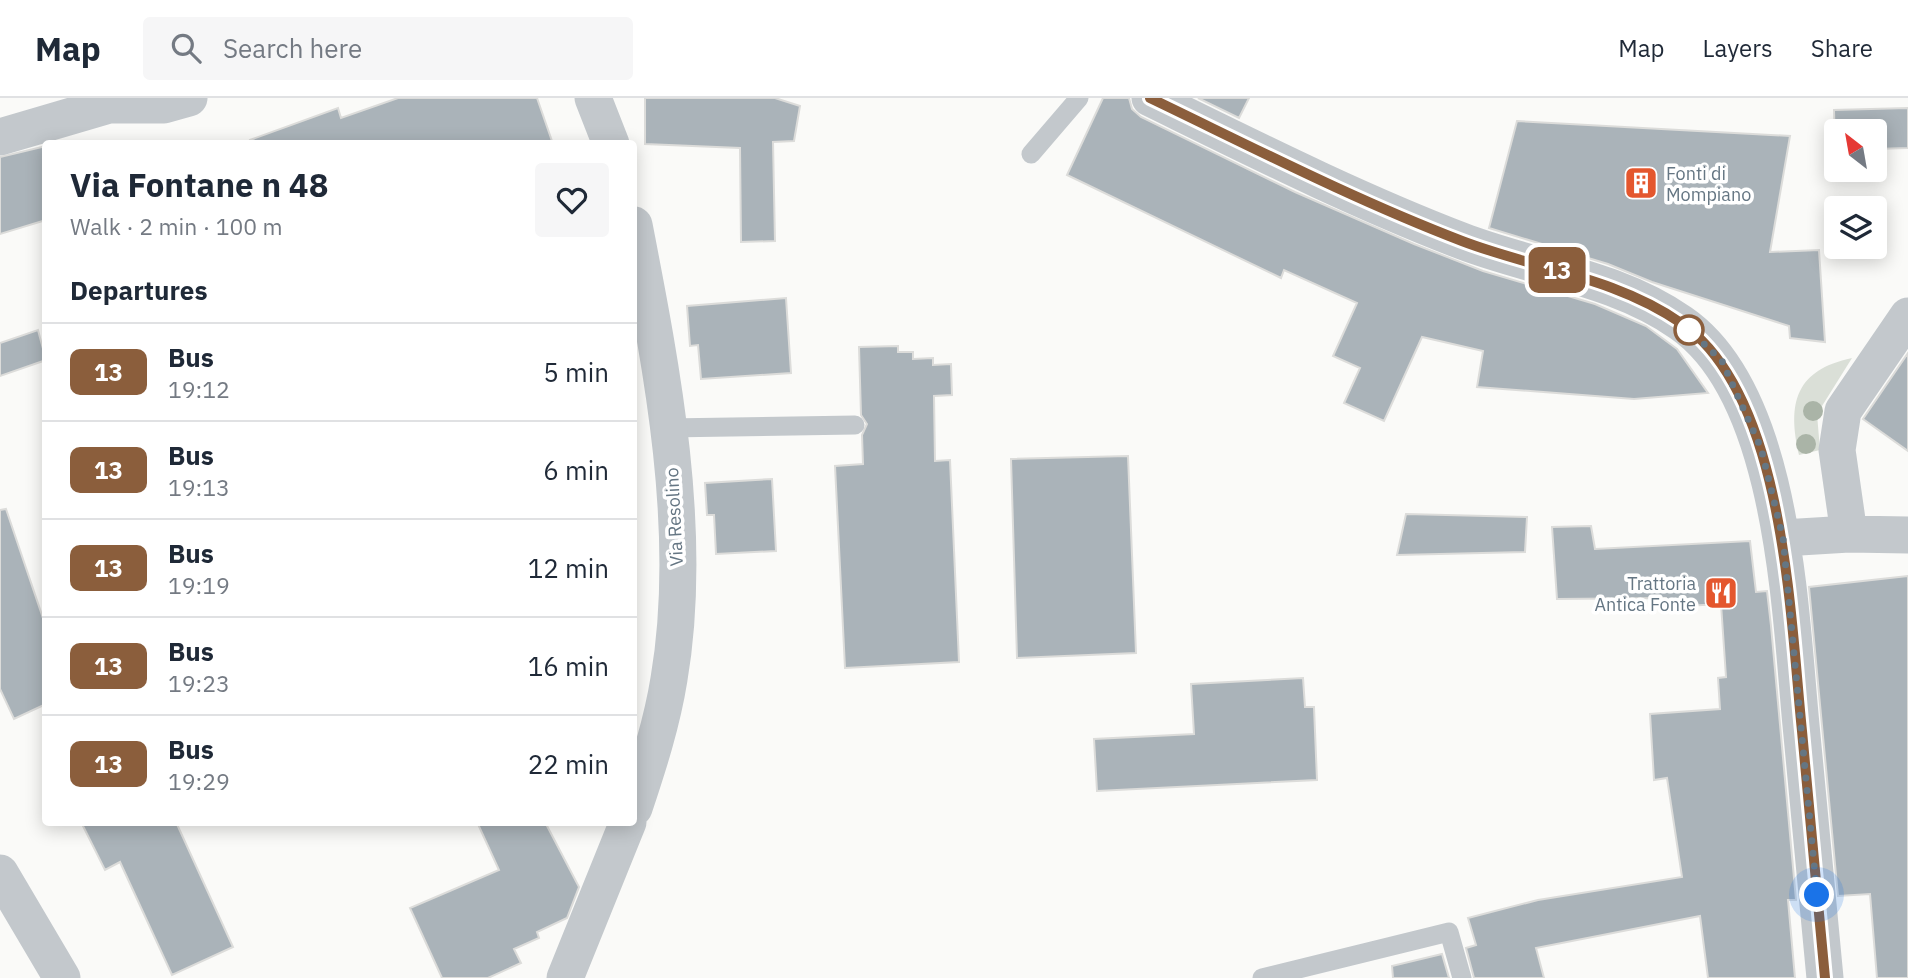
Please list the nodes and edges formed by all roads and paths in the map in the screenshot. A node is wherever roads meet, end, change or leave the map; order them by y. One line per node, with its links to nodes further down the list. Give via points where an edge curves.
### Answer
1 (188, 98): 5 (street, via 164,105 110,105)
2 (593, 98): 6 (street)
3 (1079, 98): 7 (lane)
4 (1150, 98): 14 (street, via 1302,172 1450,236 1634,294 1683,324 1722,361 1761,448)
5 (0, 137)
6 (609, 140)
7 (1031, 154)
8 (637, 239): 11 (street, Via Resolino)
9 (1908, 316): 12 (street, via 1843,411 1837,450)
10 (855, 425): 11 (lane)
11 (667, 428): 15 (street, Via Resolino, via 678,532 674,644 662,716)
12 (1849, 534): 13 (street); 14 (street)
13 (1908, 535)
14 (1783, 538): 22 (street)
15 (637, 798)
16 (626, 826): 19 (street)
17 (0, 873): 18 (street)
18 (62, 978)
19 (565, 978)
20 (1262, 978): 21 (lane, via 1449,932)
21 (1462, 978)
22 (1825, 978)

